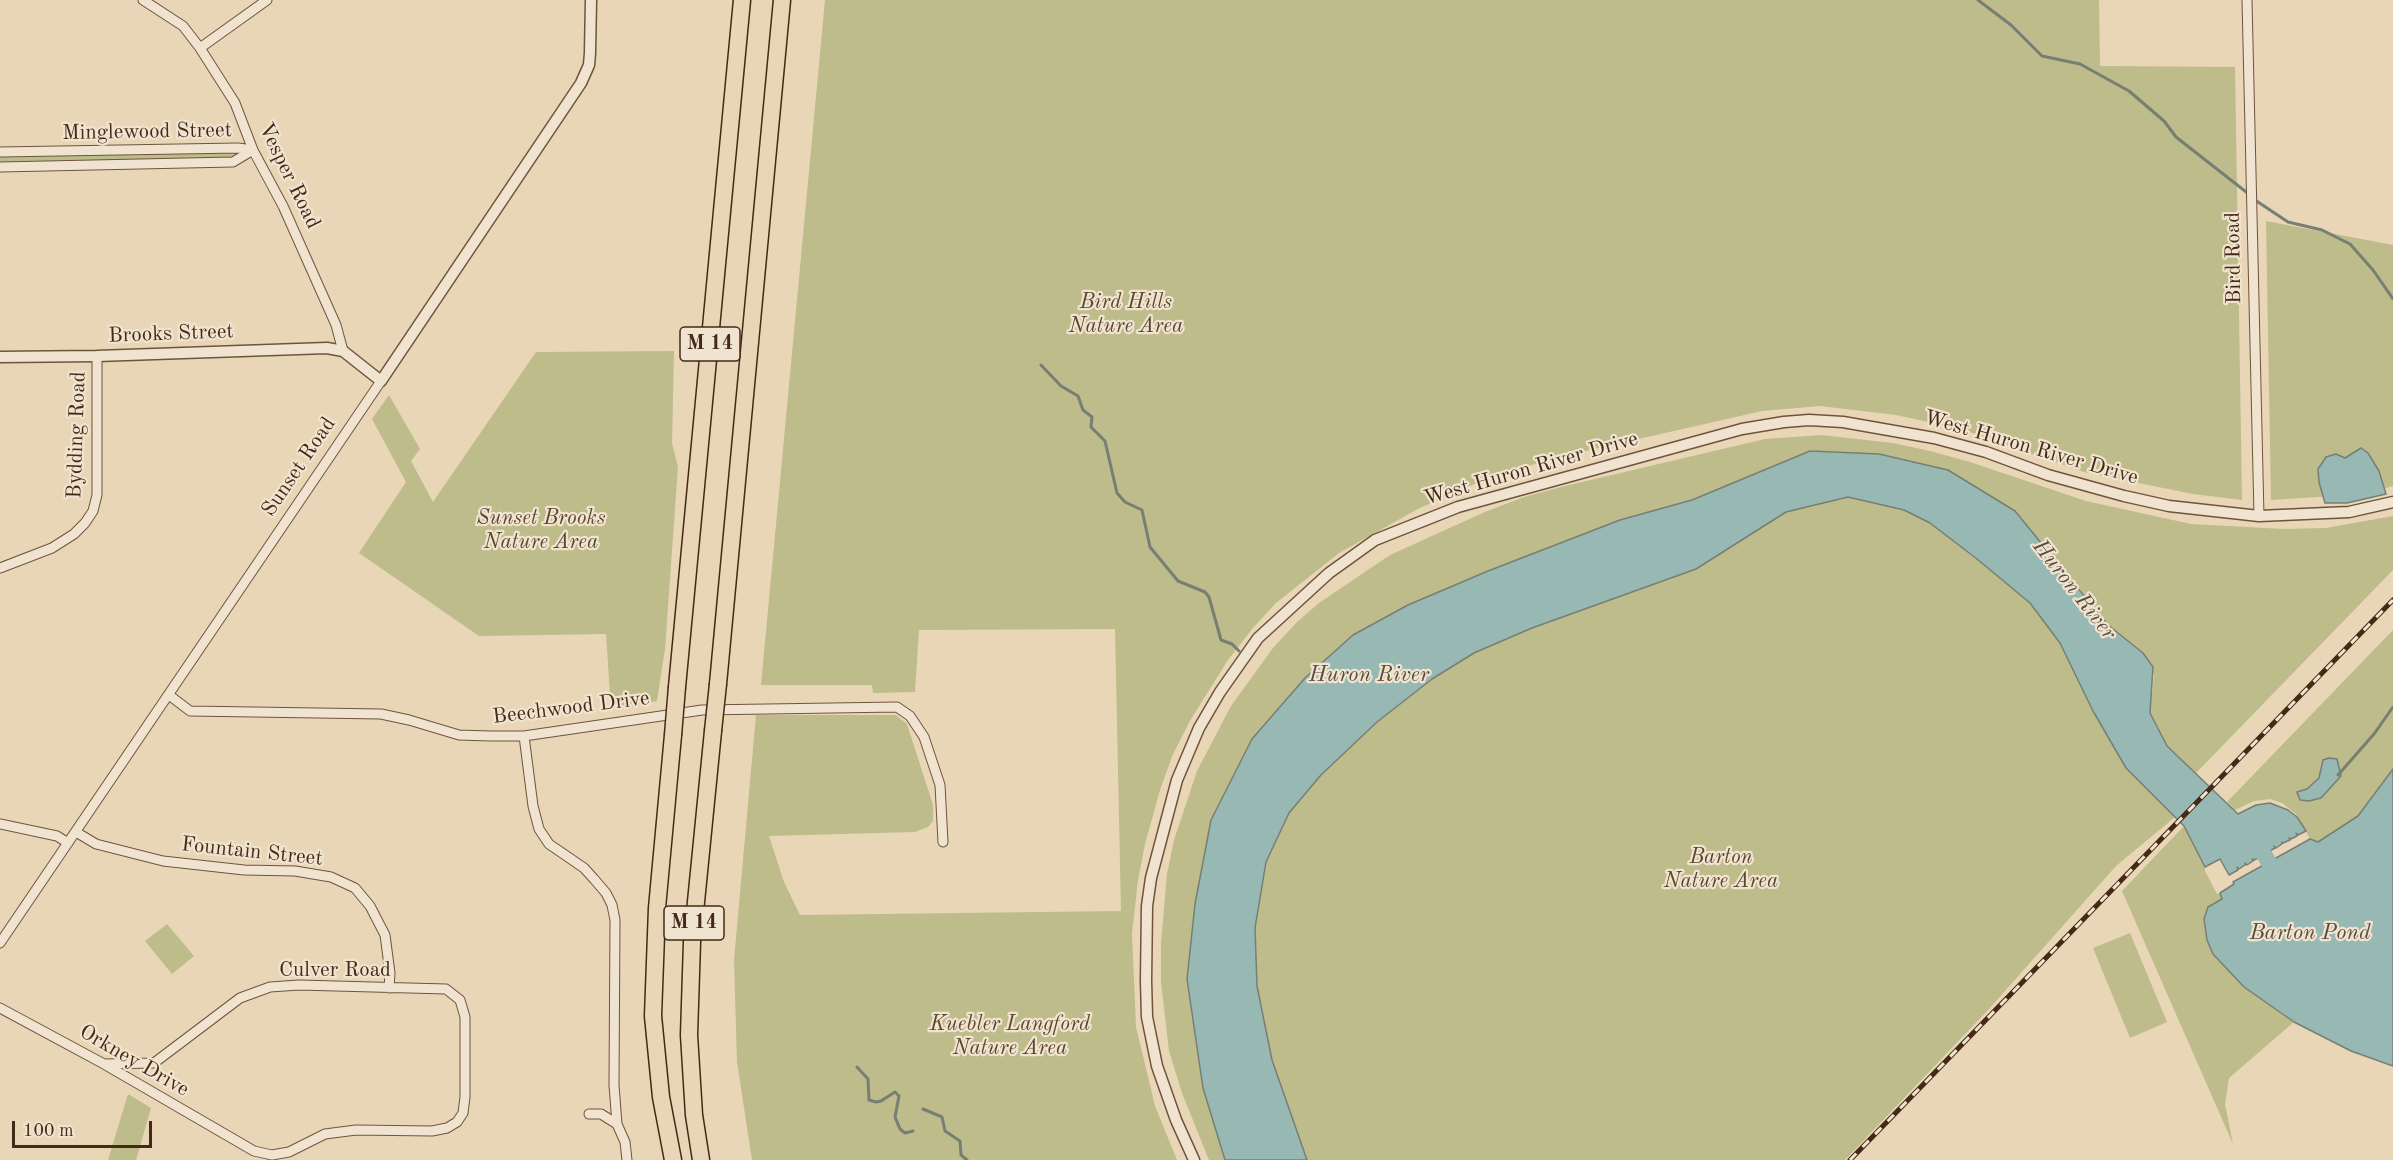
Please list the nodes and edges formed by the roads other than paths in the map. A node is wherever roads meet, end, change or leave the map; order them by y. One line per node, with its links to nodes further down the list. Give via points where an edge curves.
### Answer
1 (143, 0): 7 (street, Vesper Road, via 183,26)
2 (267, 0): 7 (street)
3 (591, 0): 14 (street, Sunset Road, via 589,65 581,83)
4 (742, 0): 32 (highway, M 14, bridge, via 657,908 653,1016)
5 (782, 0): 33 (highway, M 14, bridge, via 692,942 689,1035)
6 (2247, 0): 16 (street, Bird Road)
7 (200, 48): 8 (street, Vesper Road, via 235,103)
8 (253, 150): 9 (street, Minglewood Street); 10 (street, Minglewood Street, via 233,162); 11 (street, Vesper Road, via 315,276)
9 (0, 152)
10 (0, 167)
11 (343, 351): 12 (street, Brooks Street, via 307,348); 14 (street)
12 (97, 356): 13 (street, Brooks Street); 17 (street, Bydding Road, via 97,495 93,511 74,534)
13 (0, 357)
14 (381, 381): 18 (street, Sunset Road)
15 (2393, 502): 16 (street, West Huron River Drive, via 2349,512)
16 (2259, 516): 34 (street, West Huron River Drive, via 2169,506 1935,438 1809,420 1742,429 1524,488 1458,507 1375,540 1329,573 1258,638 1199,728 1166,817 1147,906 1147,1017 1157,1066)
17 (0, 568)
18 (169, 695): 19 (street, Beechwood Drive, via 190,711 381,714 459,735); 21 (street, Sunset Road)
19 (524, 736): 22 (street, Beechwood Drive, via 702,710 897,707 924,737 940,785); 30 (street, via 539,829 549,844 584,868 612,905)
20 (0, 824): 23 (street, via 57,836)
21 (76, 832): 23 (street, Sunset Road); 25 (street, Fountain Street, via 96,844 162,861 295,871 332,878 355,888 385,935)
22 (943, 842)
23 (68, 843): 24 (street, Sunset Road)
24 (0, 943)
25 (389, 988): 27 (street, Culver Road, via 447,989 460,1000); 28 (street, Culver Road, via 270,987 240,998 154,1064)
26 (0, 1008): 28 (street, Orkney Drive)
27 (465, 1017): 28 (street, Orkney Drive, via 465,1097 457,1122 432,1131 356,1130 325,1134 289,1152 272,1155 254,1151)
28 (104, 1064)
29 (589, 1114): 30 (street, via 601,1114)
30 (617, 1124): 31 (street)
31 (627, 1160)
32 (673, 1160)
33 (700, 1160)
34 (1194, 1160)

